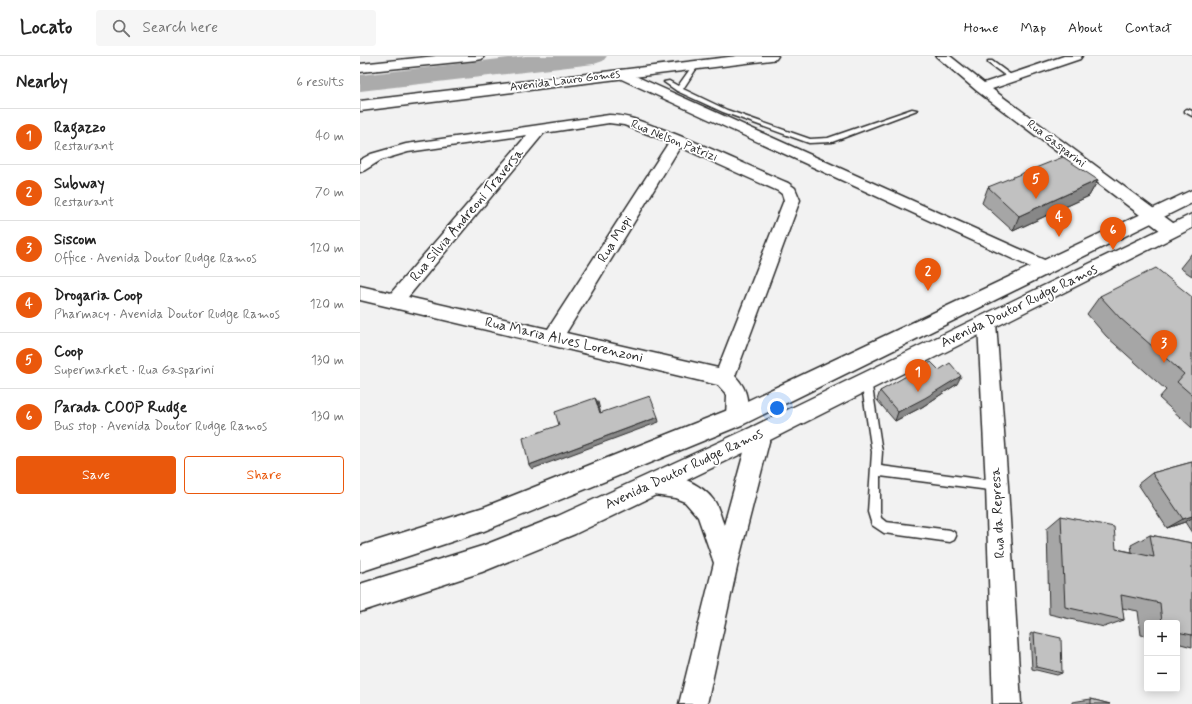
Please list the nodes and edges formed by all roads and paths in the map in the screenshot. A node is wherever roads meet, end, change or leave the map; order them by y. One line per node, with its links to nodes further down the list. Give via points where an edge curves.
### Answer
1 (477, 56): 7 (main road)
2 (771, 56): 8 (main road, Avenida Lauro Gomes)
3 (942, 56): 13 (street, Rua Gasparini)
4 (1076, 56): 11 (street)
5 (360, 58): 7 (main road)
6 (990, 62): 11 (lane)
7 (407, 64): 9 (main road)
8 (695, 66): 10 (main road, Avenida Lauro Gomes); 14 (lane)
9 (360, 68)
10 (622, 74): 15 (main road, Avenida Lauro Gomes); 24 (street)
11 (1012, 78): 13 (street)
12 (667, 82): 14 (lane)
13 (982, 88): 21 (street, Rua Gasparini)
14 (679, 90): 16 (lane, via 725,111 809,141 829,140)
15 (360, 106)
16 (914, 110)
17 (539, 130): 18 (street, Rua Nelson Patrizi, via 619,119); 19 (street, Rua Nelson Patrizi, via 406,148 376,157); 26 (street, Rua Silvia Andreoni Traversa)
18 (677, 140): 28 (street, Rua Mopi); 29 (street, Rua Nelson Patrizi, via 783,187 789,192 792,200)
19 (360, 167)
20 (1192, 196): 21 (main road, Avenida Doutor Rudge Ramos)
21 (1151, 216): 23 (street, Rua Gasparini); 24 (main road, Avenida Doutor Rudge Ramos)
22 (1192, 220): 23 (main road, Avenida Doutor Rudge Ramos)
23 (1171, 230): 27 (main road, Avenida Doutor Rudge Ramos)
24 (1045, 267): 31 (main road, Avenida Doutor Rudge Ramos)
25 (360, 293): 26 (street, Rua Maria Alves Lorenzoni)
26 (395, 301): 28 (street, Rua Maria Alves Lorenzoni)
27 (987, 323): 30 (main road, Avenida Doutor Rudge Ramos); 35 (street, Rua da Represa)
28 (553, 338): 29 (street, Rua Maria Alves Lorenzoni)
29 (724, 378): 31 (street, via 734,388 738,399)
30 (866, 380): 32 (main road, Avenida Doutor Rudge Ramos); 33 (lane, via 876,452)
31 (736, 417): 37 (main road, Avenida Doutor Rudge Ramos, via 484,519)
32 (760, 434): 34 (main road, Avenida Doutor Rudge Ramos); 38 (street)
33 (875, 470): 35 (lane); 36 (lane, via 876,521 884,527)
34 (654, 484): 38 (street, via 675,487 692,494 707,510); 39 (main road, Avenida Doutor Rudge Ramos, via 482,559)
35 (997, 486): 41 (street, Rua da Represa)
36 (950, 536)
37 (360, 559)
38 (726, 563): 40 (street)
39 (360, 598)
40 (693, 704)
41 (1007, 704)

